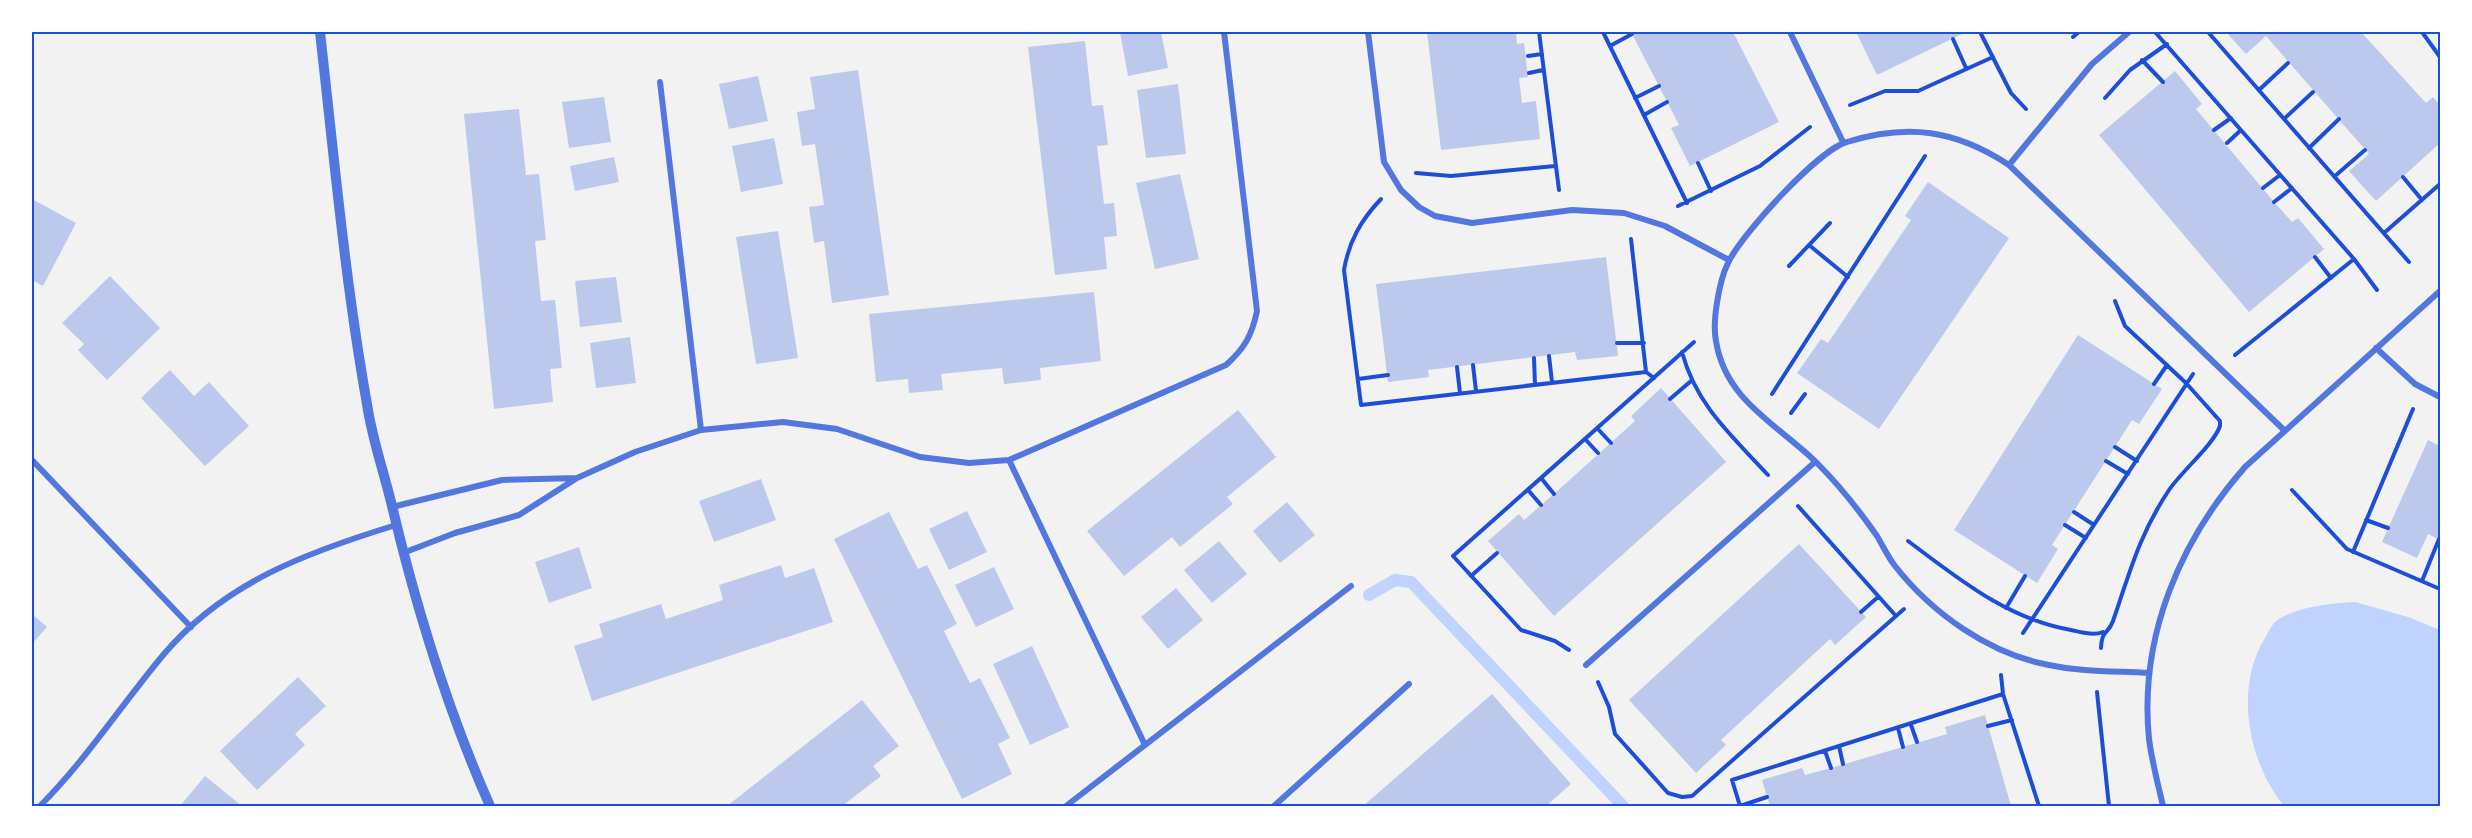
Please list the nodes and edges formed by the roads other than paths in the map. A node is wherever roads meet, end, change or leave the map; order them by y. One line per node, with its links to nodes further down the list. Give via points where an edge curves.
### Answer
1 (320, 32): 19 (street, via 367,407)
2 (1224, 32): 16 (street, via 1257,311 1253,332 1243,350 1227,365)
3 (1368, 32): 9 (street, via 1384,162 1397,185 1419,207 1435,216 1472,223 1572,210 1628,214 1665,226)
4 (1790, 32): 7 (street)
5 (2129, 32): 8 (street, via 2092,64)
6 (660, 82): 13 (street)
7 (1843, 142): 8 (street, via 1909,130 1933,132 1971,142); 9 (street, via 1778,200)
8 (2009, 165): 14 (street)
9 (1729, 260): 17 (street, via 1722,277 1715,323 1723,370 1753,409)
10 (2440, 291): 11 (street)
11 (2376, 348): 12 (street, via 2415,384); 14 (street)
12 (2440, 397)
13 (701, 430): 16 (street, via 783,422 837,429 920,457 969,463); 18 (street, via 635,452)
14 (2284, 430): 25 (street, via 2226,488 2193,536 2160,617)
15 (32, 460): 23 (street)
16 (1009, 460): 27 (street)
17 (1815, 462): 24 (street); 25 (street, via 1842,491 1919,594 1958,626 2010,653 2049,665)
18 (577, 478): 19 (street, via 502,480); 21 (street, via 519,515)
19 (392, 507): 20 (street)
20 (396, 525): 21 (street); 23 (street, via 331,544 282,565 227,597)
21 (403, 553): 29 (street, via 469,759)
22 (1351, 586): 27 (street)
23 (191, 627): 28 (street, via 165,652)
24 (1586, 665)
25 (2149, 673): 32 (street, via 2149,741)
26 (1409, 684): 31 (street)
27 (1145, 745): 30 (street)
28 (40, 807)
29 (490, 807)
30 (1066, 807)
31 (1274, 807)
32 (2163, 807)

